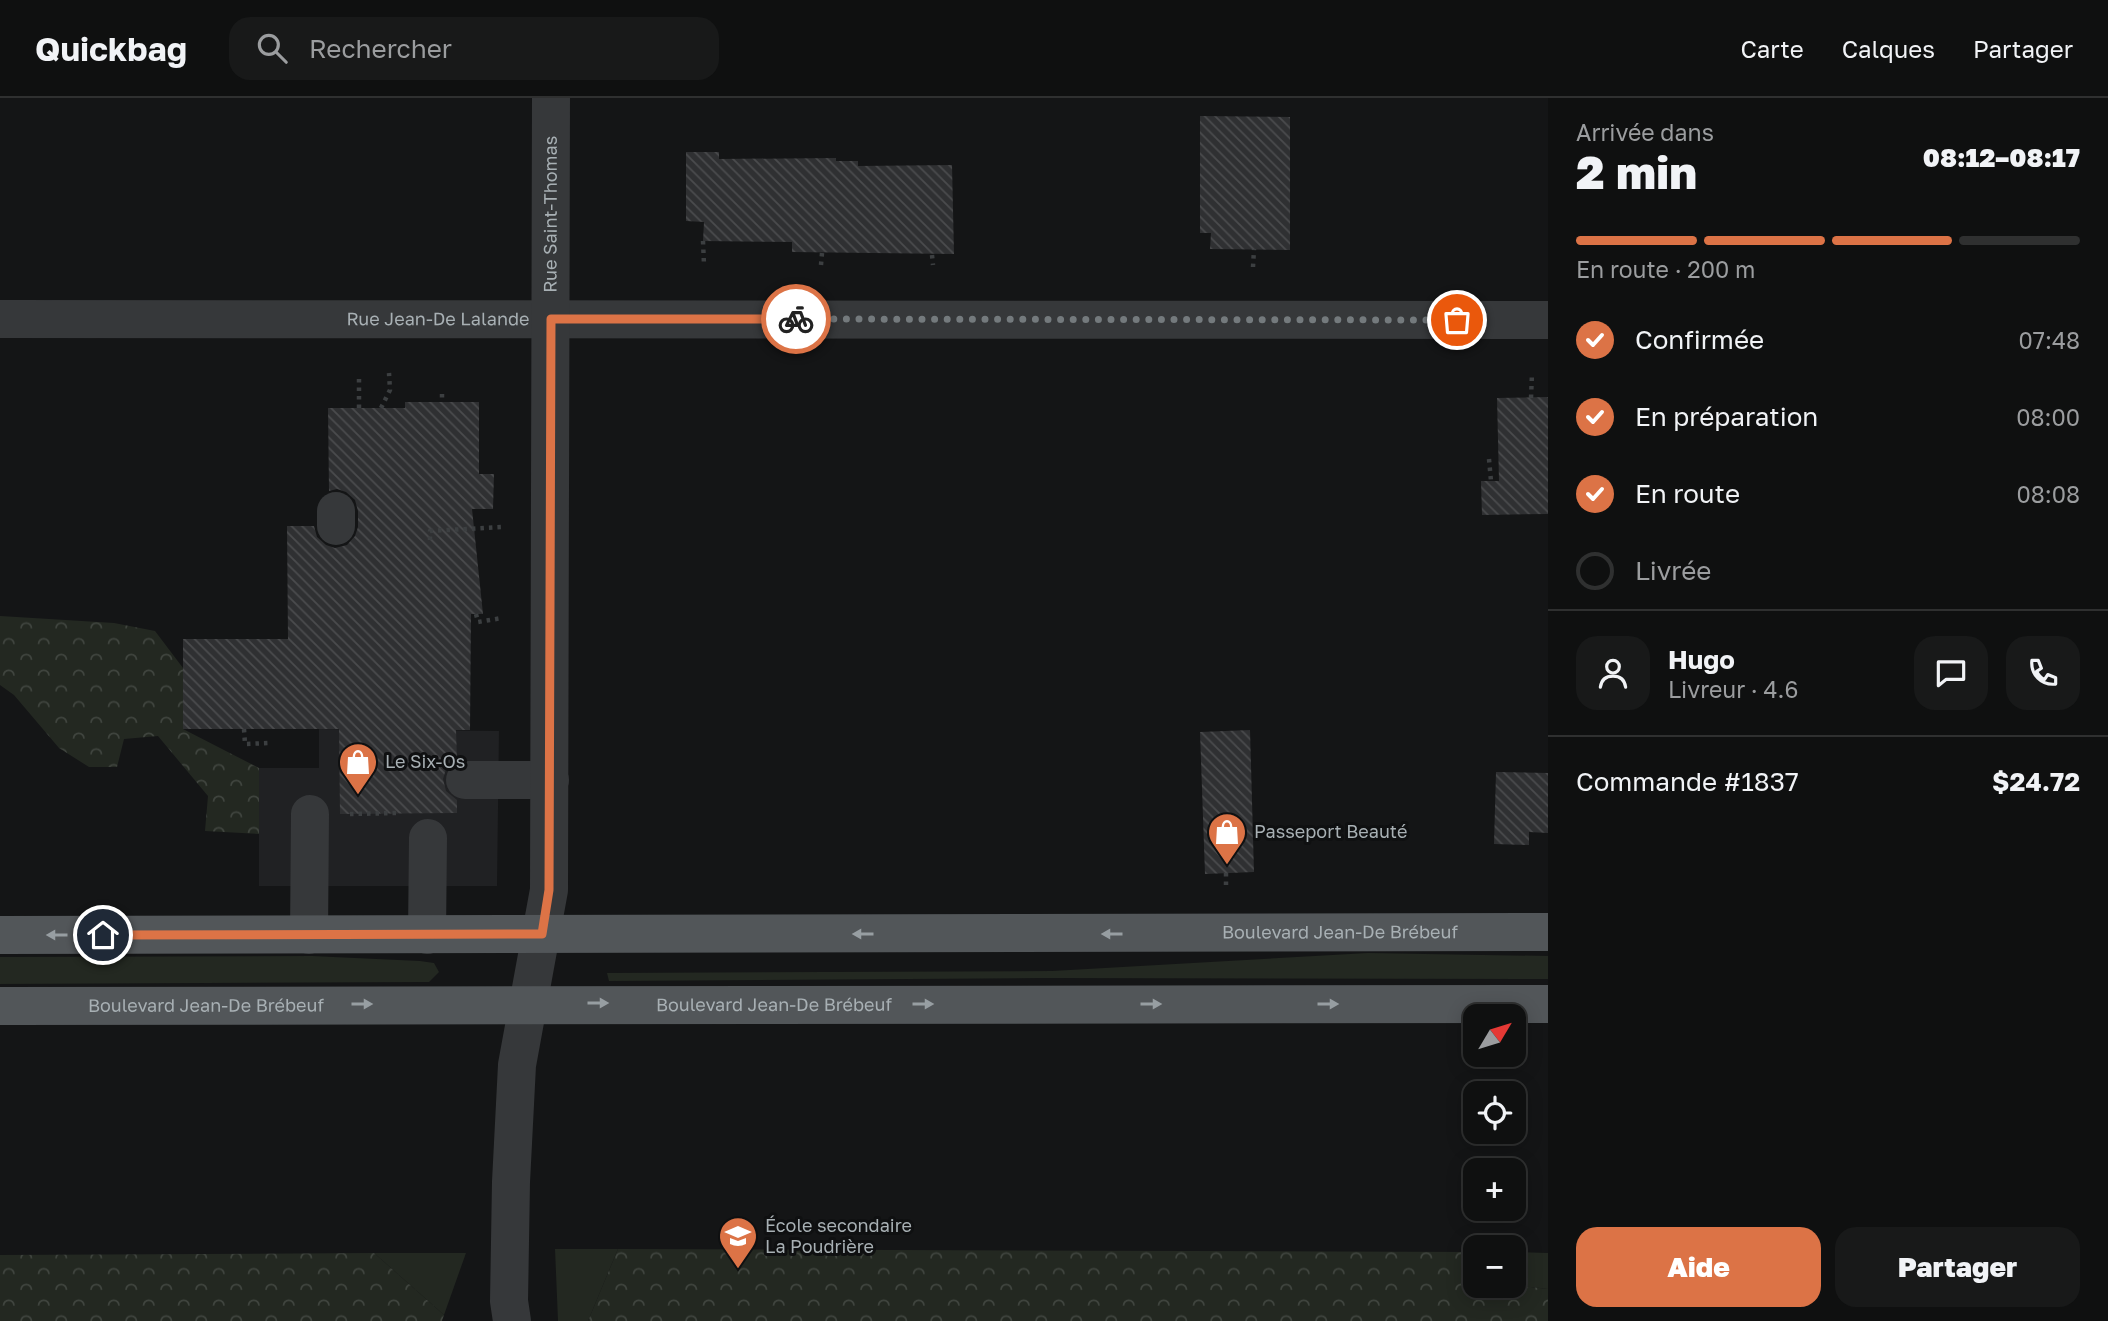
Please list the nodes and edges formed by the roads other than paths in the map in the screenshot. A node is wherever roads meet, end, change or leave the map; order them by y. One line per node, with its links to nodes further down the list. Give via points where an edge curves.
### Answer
1 (551, 98): 3 (street, Rue Saint-Thomas)
2 (0, 319): 3 (street, Rue Jean-De Lalande)
3 (551, 319): 4 (street, Rue Jean-De Lalande); 6 (street, Rue Saint-Thomas)
4 (1548, 320)
5 (465, 780): 6 (street)
6 (550, 780): 10 (street, Rue Saint-Thomas, via 549,890)
7 (310, 814): 12 (street)
8 (416, 825): 13 (street)
9 (1548, 932): 10 (main road, Boulevard Jean-De Brébeuf, one-way to 10)
10 (542, 934): 13 (main road, Boulevard Jean-De Brébeuf); 14 (street, Rue Saint-Thomas)
11 (0, 935): 12 (main road, Boulevard Jean-De Brébeuf, one-way to 11)
12 (309, 935): 13 (main road, Boulevard Jean-De Brébeuf)
13 (427, 935)
14 (529, 1003): 15 (main road, Boulevard Jean-De Brébeuf, one-way to 15); 16 (main road, Boulevard Jean-De Brébeuf, one-way to 14); 17 (street, Rue Saint-Thomas, via 517,1065)
15 (1548, 1004)
16 (0, 1006)
17 (509, 1314)

